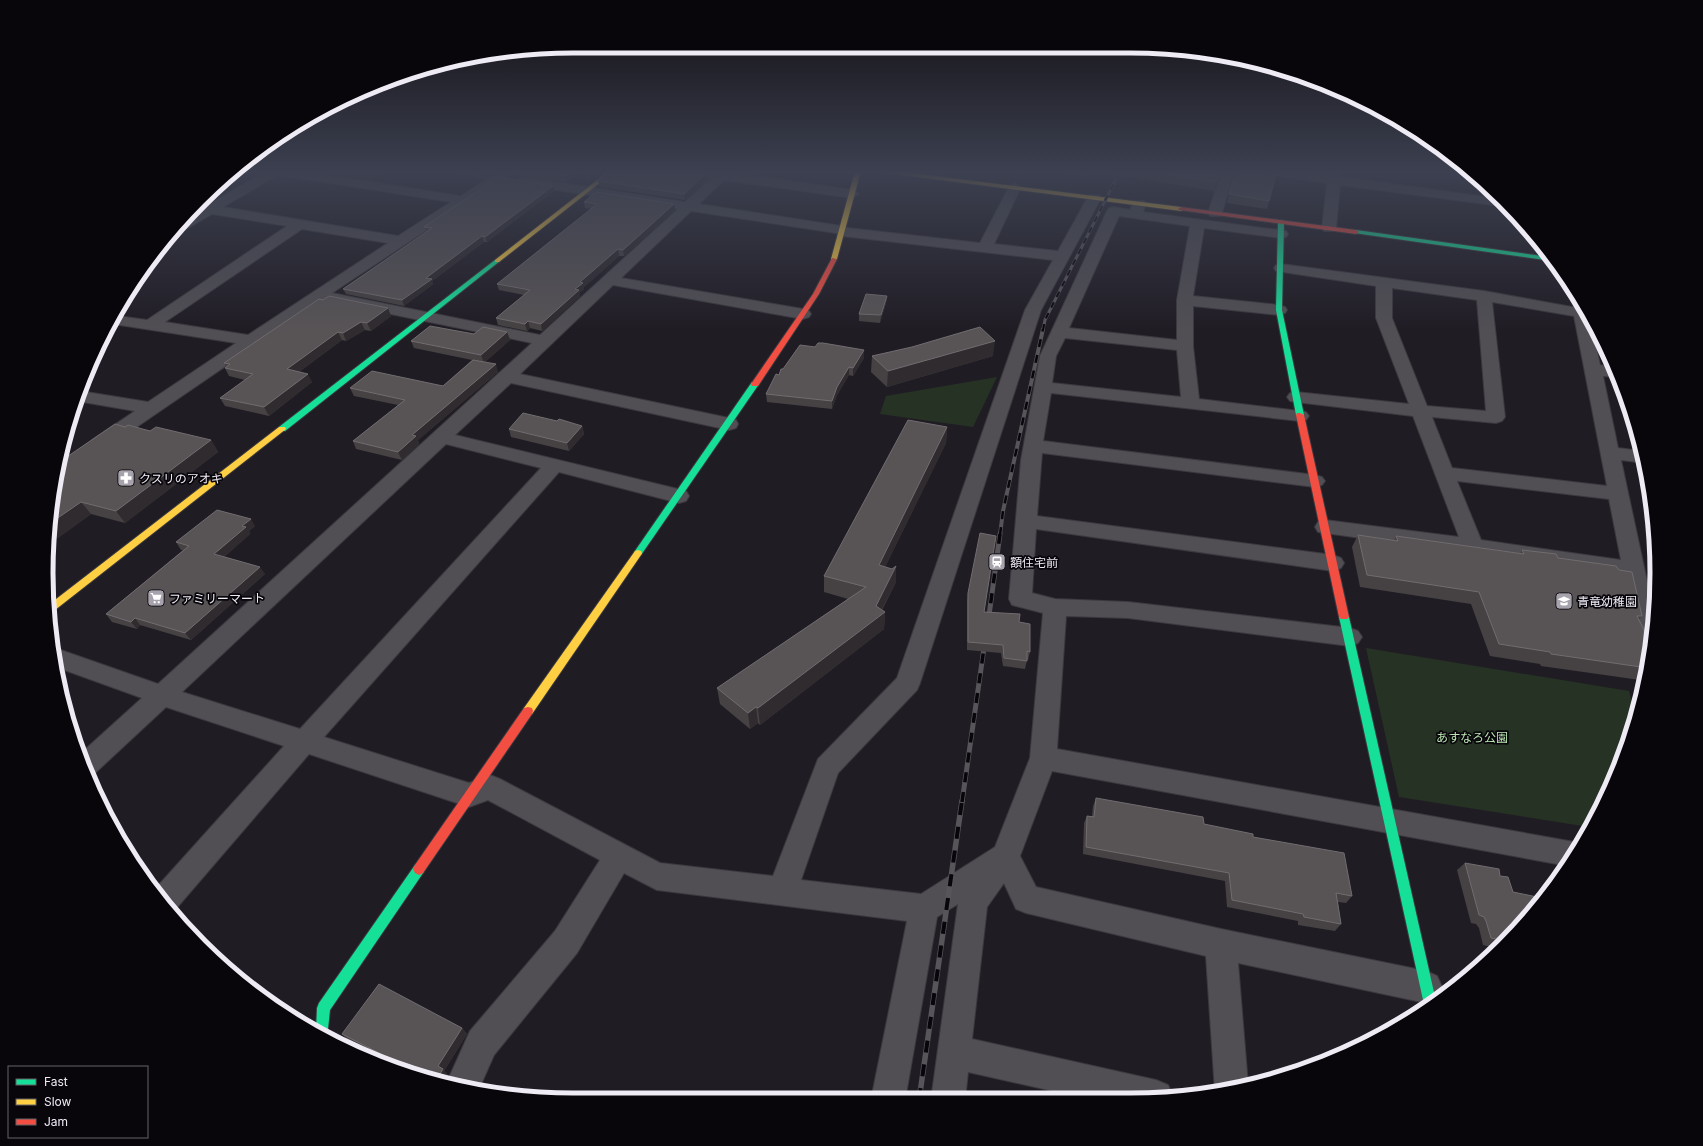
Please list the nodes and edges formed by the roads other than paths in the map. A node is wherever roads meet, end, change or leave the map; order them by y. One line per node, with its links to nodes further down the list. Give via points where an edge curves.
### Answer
1 (300, 224): 34 (street)
2 (303, 224): 18 (street)
3 (426, 224): 18 (street)
4 (543, 224): 31 (street)
5 (671, 224): 23 (street)
6 (801, 224): 17 (street)
7 (844, 224): 17 (street)
8 (995, 224): 19 (street)
9 (1079, 224): 20 (street)
10 (1108, 224): 35 (street)
11 (1198, 224): 27 (street)
12 (1223, 224): 15 (street)
13 (1266, 224): 15 (street)
14 (1330, 224): 16 (street)
15 (1281, 228): 16 (street); 22 (street)
16 (1330, 228): 21 (street)
17 (842, 231): 19 (street); 30 (street, via 834,260)
18 (401, 241): 25 (street)
19 (985, 247): 20 (street)
20 (1061, 256): 79 (street, via 1033,310 908,683 827,767)
21 (1544, 258)
22 (1281, 268): 24 (street); 28 (street)
23 (609, 280): 30 (street); 37 (street)
24 (1384, 282): 26 (street); 47 (street, via 1384,318)
25 (319, 295): 31 (street); 36 (street)
26 (1484, 296): 29 (street); 47 (street, via 1496,417)
27 (1185, 300): 28 (street); 38 (street)
28 (1280, 310): 44 (street)
29 (1580, 313)
30 (803, 314): 49 (street)
31 (424, 317): 37 (street); 65 (street)
32 (119, 320): 34 (street)
33 (1585, 323): 39 (street)
34 (150, 325): 36 (street)
35 (1058, 332): 38 (street); 42 (street, via 1048,356)
36 (251, 340): 46 (street)
37 (544, 341): 41 (street)
38 (1185, 346): 45 (street)
39 (1593, 370): 40 (street); 53 (street)
40 (1609, 371)
41 (507, 377): 49 (street); 50 (street)
42 (1043, 387): 45 (street); 51 (street)
43 (84, 397): 46 (street)
44 (1296, 398): 47 (street); 48 (street)
45 (1190, 403): 48 (street)
46 (152, 408): 52 (street)
47 (1421, 412): 56 (street)
48 (1300, 416): 57 (street)
49 (729, 424): 59 (street)
50 (441, 437): 55 (street); 70 (street)
51 (1033, 446): 57 (street); 60 (street)
52 (88, 450)
53 (1609, 453): 54 (street); 58 (street)
54 (1636, 456)
55 (555, 465): 59 (street); 71 (street)
56 (1444, 472): 58 (street); 62 (street, via 1473,546)
57 (1315, 481): 61 (street)
58 (1618, 494): 64 (street)
59 (679, 496): 74 (street)
60 (1026, 521): 63 (street); 66 (street, via 1020,599)
61 (1325, 527): 62 (street); 63 (street)
62 (1480, 547): 64 (street)
63 (1333, 563): 68 (street)
64 (1633, 569): 67 (street)
65 (54, 606)
66 (1055, 607): 68 (street, via 1128,610); 72 (street)
67 (1647, 632)
68 (1350, 637): 75 (street)
69 (60, 659): 70 (street)
70 (161, 695): 71 (street); 73 (street)
71 (304, 742): 74 (street); 80 (street)
72 (1043, 758): 75 (street); 78 (street)
73 (89, 762)
74 (469, 795): 77 (street, via 490,787); 84 (street)
75 (1391, 822): 76 (street); 83 (street)
76 (1568, 853)
77 (619, 855): 79 (street, via 657,876); 86 (street, via 566,942 482,1043)
78 (1006, 856): 81 (street); 82 (street, via 1026,899); 85 (street, via 973,903)
79 (782, 891): 81 (street)
80 (167, 898)
81 (924, 910): 88 (street)
82 (1221, 944): 83 (street); 87 (street)
83 (1428, 996)
84 (319, 1023)
85 (954, 1052): 89 (street); 90 (street)
86 (465, 1081)
87 (1231, 1083)
88 (889, 1093)
89 (949, 1093)
90 (1137, 1093)

